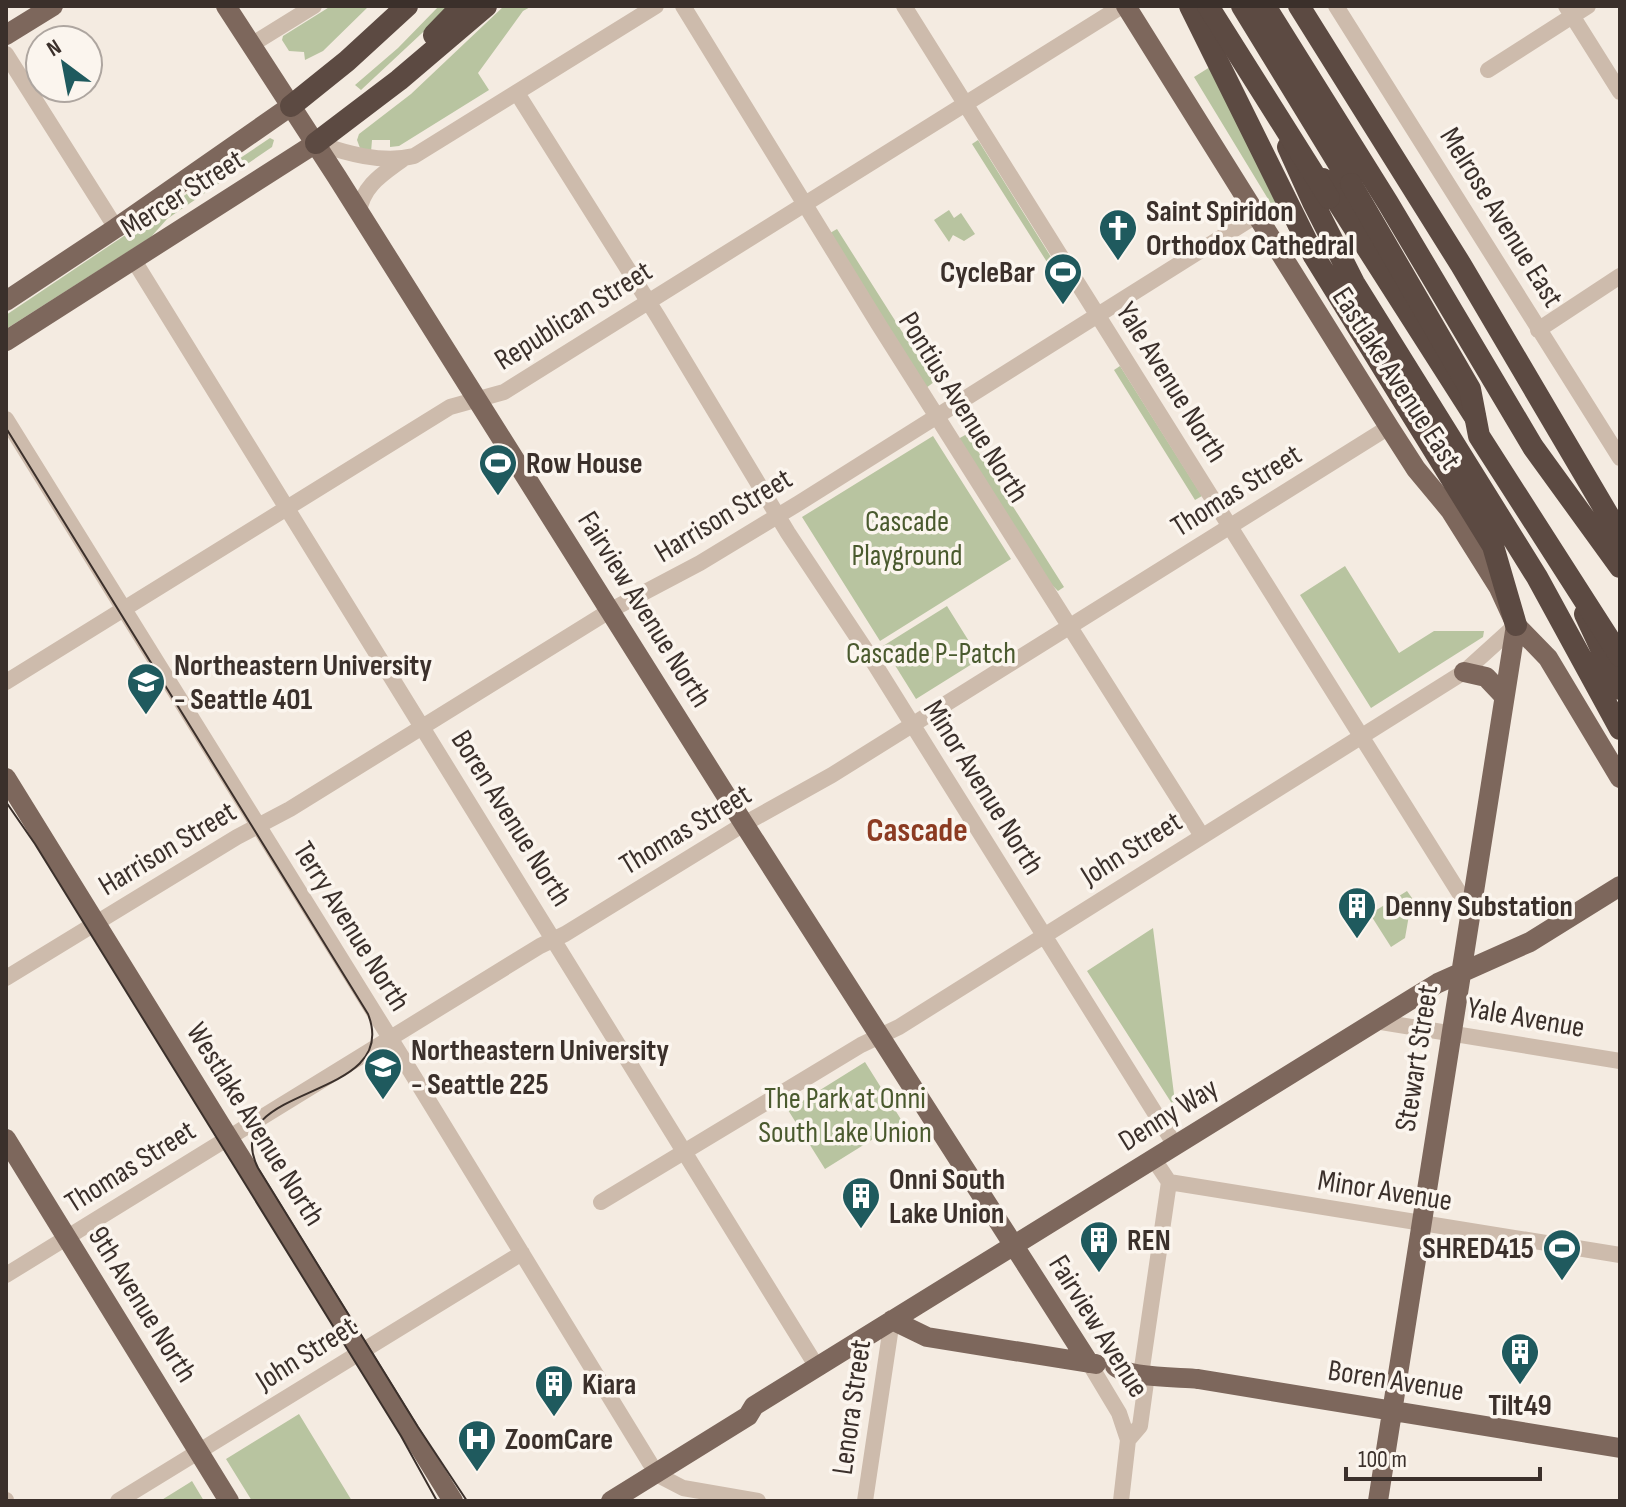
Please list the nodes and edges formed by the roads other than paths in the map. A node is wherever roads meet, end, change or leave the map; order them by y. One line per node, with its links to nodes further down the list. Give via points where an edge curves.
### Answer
1 (53, 6): 19 (main road)
2 (226, 6): 20 (main road, Fairview Avenue North)
3 (314, 6): 20 (street)
4 (407, 6): 28 (highway)
5 (462, 6): 24 (highway)
6 (486, 6): 24 (highway)
7 (656, 6): 26 (street)
8 (683, 6): 31 (street, Pontius Avenue North)
9 (904, 6): 27 (street, Yale Avenue North)
10 (1124, 6): 27 (street, Republican Street); 33 (main road, Eastlake Avenue East)
11 (1190, 6): 57 (highway, via 1334,291 1493,546)
12 (1210, 6): 23 (highway); 46 (highway, bridge)
13 (1242, 6): 46 (highway, bridge, via 1470,389)
14 (1265, 6): 54 (highway, via 1533,447)
15 (1299, 6): 53 (highway, via 1461,265)
16 (1336, 6): 40 (street, Melrose Avenue East)
17 (1588, 6): 18 (street)
18 (1569, 11): 22 (street); 25 (street)
19 (6, 35)
20 (251, 45): 28 (main road, Fairview Avenue North)
21 (6, 54): 34 (street)
22 (1488, 70)
23 (1258, 77): 50 (highway); 52 (highway, via 1354,283)
24 (399, 80): 29 (highway)
25 (1620, 92)
26 (517, 93): 30 (street); 38 (street, Minor Avenue North)
27 (965, 104): 31 (street, Republican Street); 39 (street, Yale Avenue North)
28 (291, 106): 29 (main road, Fairview Avenue North); 34 (main road, Mercer Street)
29 (316, 143): 30 (street, via 355,156); 32 (main road, Fairview Avenue North); 35 (main road, Mercer Street)
30 (403, 159): 32 (street, via 370,184)
31 (804, 204): 38 (street, Republican Street); 43 (street, Pontius Avenue North)
32 (359, 212): 42 (main road, Fairview Avenue North)
33 (1257, 215): 39 (street, Harrison Street); 45 (main road, Eastlake Avenue East)
34 (116, 228): 37 (main road, Mercer Street)
35 (133, 259): 41 (main road, Mercer Street); 48 (street, Boren Avenue North)
36 (1620, 276): 40 (street)
37 (6, 301)
38 (648, 302): 42 (street, Republican Street, via 504,392); 49 (street, Minor Avenue North)
39 (1097, 315): 43 (street, Harrison Street); 51 (street, Yale Avenue North)
40 (1538, 330): 47 (street, Melrose Avenue East)
41 (6, 341)
42 (478, 399): 48 (street, Republican Street, via 450,407); 56 (main road, Fairview Avenue North)
43 (936, 416): 49 (street, Harrison Street); 58 (street, Pontius Avenue North)
44 (6, 419): 55 (street, Terry Avenue North)
45 (1389, 427): 51 (street, Thomas Street); 57 (main road, Eastlake Avenue East, via 1457,521)
46 (1479, 436): 60 (highway, bridge)
47 (1620, 458)
48 (286, 508): 55 (street, Republican Street); 66 (street, Boren Avenue North)
49 (778, 516): 56 (street, Harrison Street); 65 (street, Minor Avenue North)
50 (1539, 517): 59 (highway); 63 (highway)
51 (1229, 527): 58 (street, Thomas Street); 68 (street, Yale Avenue North)
52 (1507, 527): 57 (highway, via 1523,587); 67 (highway)
53 (1620, 535)
54 (1620, 567)
55 (123, 609): 62 (street, Republican Street); 72 (street, Terry Avenue North)
56 (611, 610): 66 (street, Harrison Street); 71 (main road, Fairview Avenue North)
57 (1516, 625): 61 (street, John Street); 64 (main road, Stewart Street); 70 (main road, Eastlake Avenue East, via 1548,658)
58 (1071, 626): 65 (street, Thomas Street); 73 (street, Pontius Avenue North)
59 (1614, 627)
60 (1620, 656)
61 (1464, 672): 64 (main road, via 1486,677); 68 (street, John Street)
62 (6, 682)
63 (1620, 689)
64 (1504, 696): 75 (main road, Stewart Street)
65 (912, 725): 71 (street, Thomas Street); 77 (street, Minor Avenue North)
66 (422, 727): 72 (street, Harrison Street); 78 (street, Boren Avenue North)
67 (1620, 729)
68 (1361, 737): 73 (street, John Street); 75 (street, Yale Avenue North)
69 (6, 778): 76 (main road, Westlake Avenue North)
70 (1620, 778)
71 (744, 824): 78 (street, Thomas Street); 83 (main road, Fairview Avenue North)
72 (257, 826): 76 (street, Harrison Street); 84 (street, Terry Avenue North)
73 (1202, 836): 77 (street, John Street)
74 (1620, 886): 79 (main road, Denny Way, via 1530,942)
75 (1470, 910): 79 (main road, Stewart Street)
76 (96, 922): 80 (street, Harrison Street); 86 (main road, Westlake Avenue North)
77 (1045, 936): 83 (street, John Street); 88 (street, Minor Avenue North)
78 (554, 939): 84 (street, Thomas Street); 89 (street, Boren Avenue North)
79 (1459, 973): 81 (main road, Denny Way); 82 (main road, Stewart Street)
80 (6, 978)
81 (1375, 1021): 82 (street, Yale Avenue); 88 (main road, Denny Way)
82 (1450, 1033): 85 (street, Yale Avenue); 93 (main road, Stewart Street)
83 (880, 1036): 89 (street, John Street); 95 (main road, Fairview Avenue North)
84 (391, 1039): 86 (street, Thomas Street); 96 (street, Terry Avenue North)
85 (1620, 1061)
86 (229, 1137): 94 (street, Thomas Street); 100 (main road, Westlake Avenue North)
87 (6, 1139): 94 (main road, 9th Avenue North)
88 (1175, 1145): 90 (main road, Denny Way)
89 (684, 1150): 92 (street, John Street); 102 (street, Boren Avenue North)
90 (1153, 1158): 91 (street); 95 (main road, Denny Way)
91 (1169, 1182): 93 (street, Minor Avenue); 103 (street)
92 (601, 1202)
93 (1420, 1224): 97 (street, Minor Avenue); 104 (main road, Stewart Street)
94 (67, 1238): 98 (street, Thomas Street); 107 (main road, 9th Avenue North)
95 (1014, 1245): 99 (main road, Denny Way); 101 (main road, Fairview Avenue)
96 (522, 1253): 100 (street, John Street); 108 (street, Terry Avenue North)
97 (1620, 1255)
98 (6, 1275)
99 (892, 1320): 101 (main road, Boren Avenue, via 927,1337); 102 (main road, Denny Way); 115 (street, Lenora Street)
100 (361, 1352): 107 (street, John Street); 111 (main road, Westlake Avenue North)
101 (1089, 1363): 103 (main road, Boren Avenue); 105 (street, Fairview Avenue, via 1119,1413)
102 (817, 1367): 108 (main road, Denny Way, via 754,1406 742,1406)
103 (1150, 1373): 104 (main road, Boren Avenue); 105 (street, via 1140,1426)
104 (1391, 1410): 106 (main road, Boren Avenue); 117 (main road, Stewart Street)
105 (1128, 1440): 116 (street)
106 (1620, 1448)
107 (198, 1452): 109 (street, John Street); 110 (main road, 9th Avenue North)
108 (653, 1468): 112 (main road, Denny Way, via 606,1491); 113 (main road, Denny Way); 114 (street, via 683,1488)
109 (118, 1501)
110 (229, 1501)
111 (453, 1501)
112 (599, 1501)
113 (611, 1501)
114 (758, 1501)
115 (865, 1501)
116 (1121, 1501)
117 (1378, 1501)

